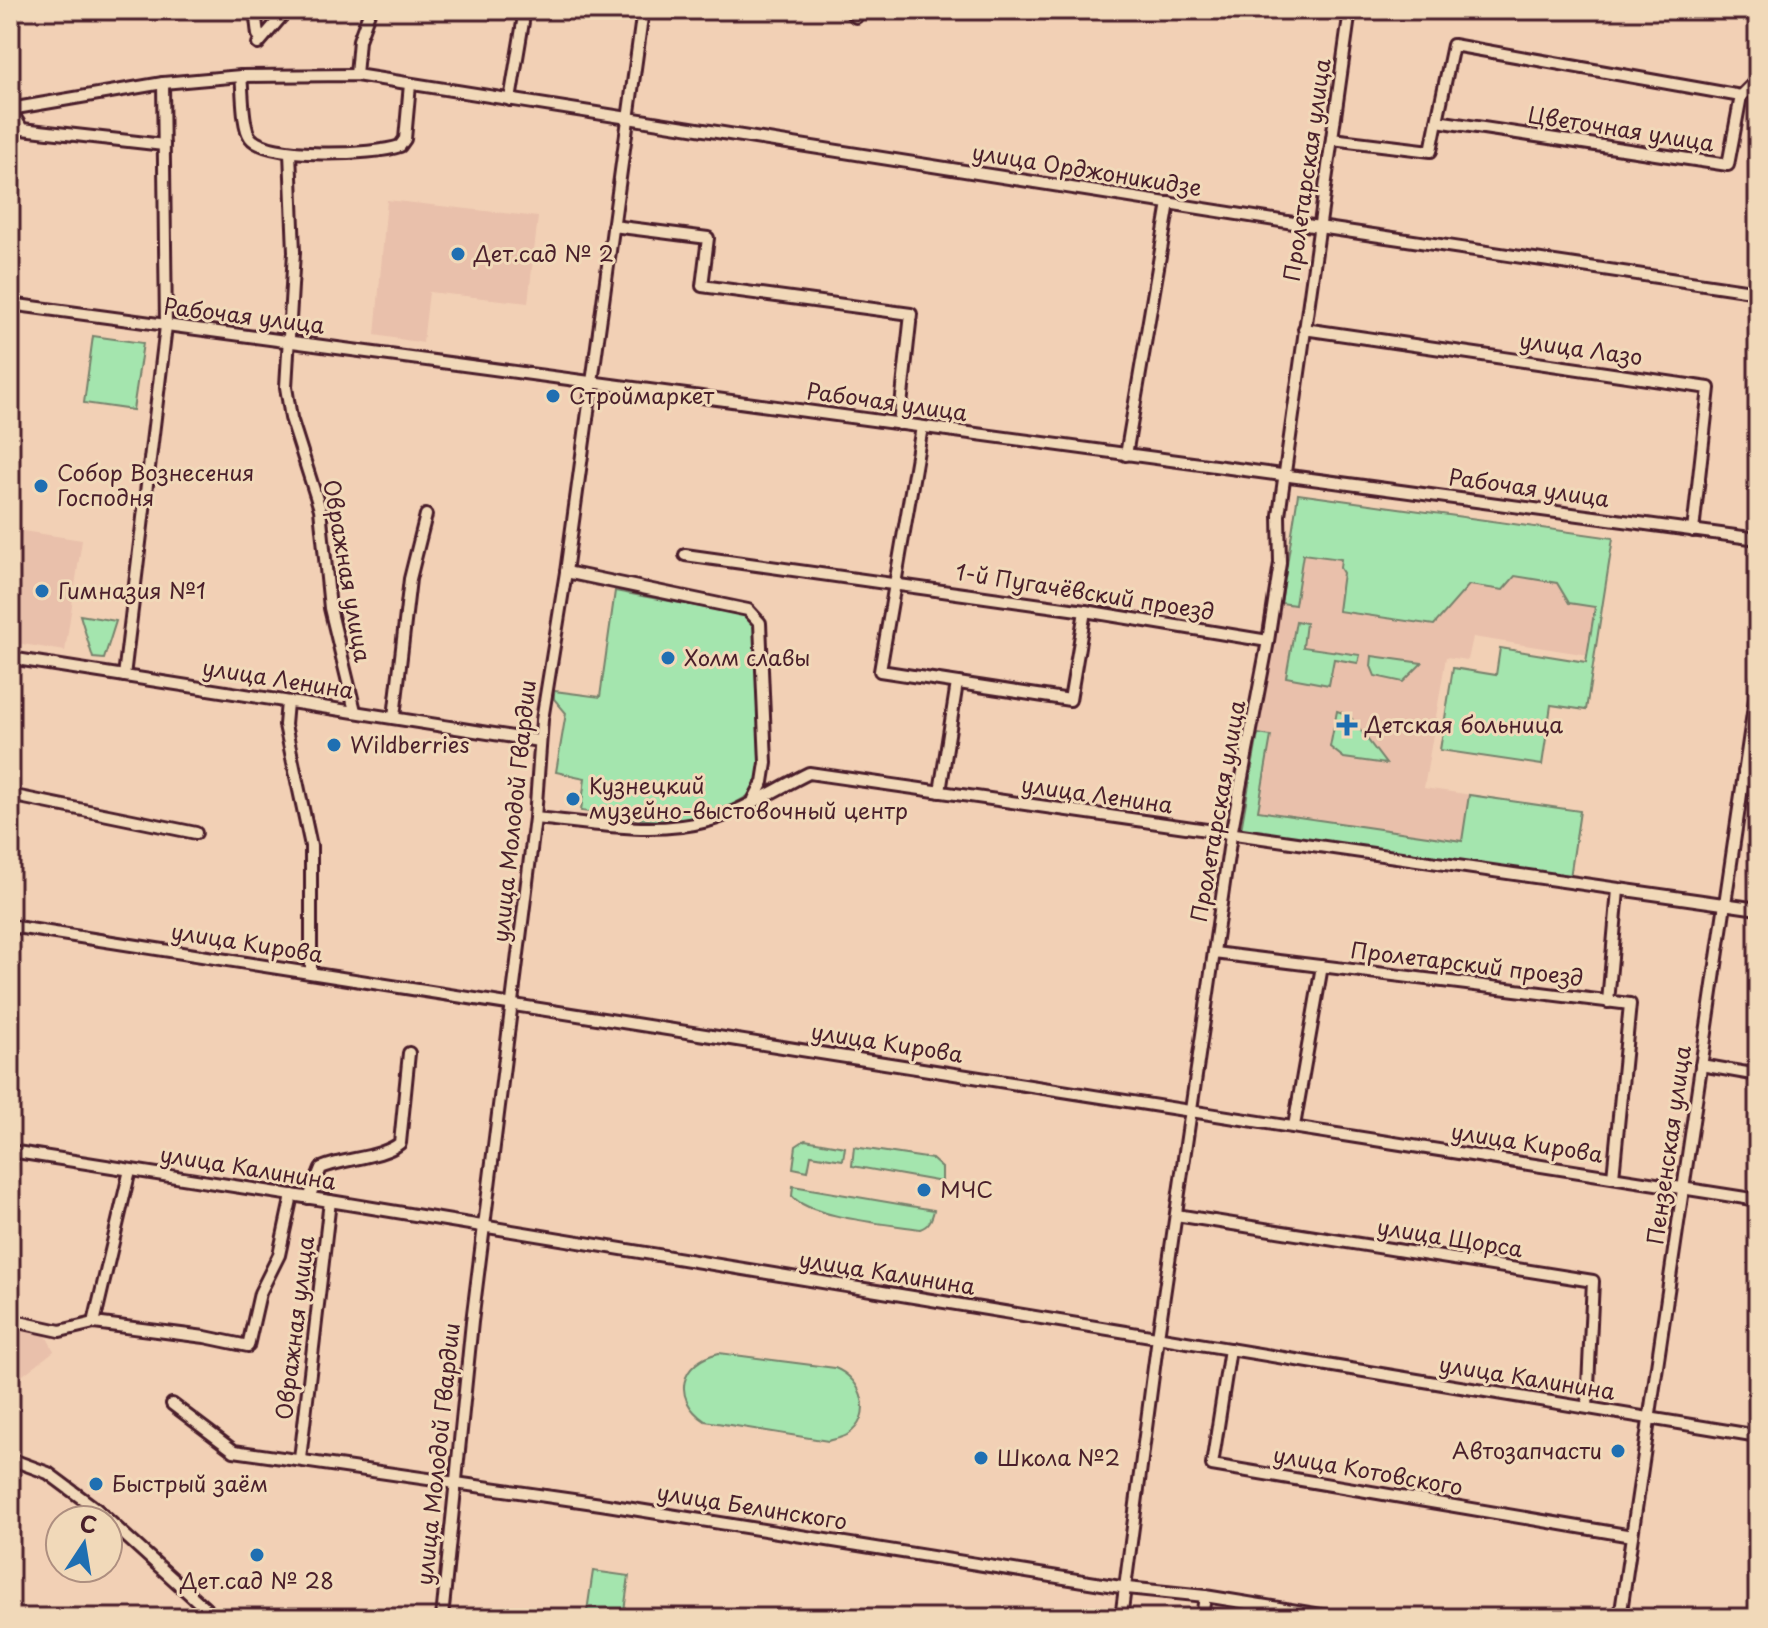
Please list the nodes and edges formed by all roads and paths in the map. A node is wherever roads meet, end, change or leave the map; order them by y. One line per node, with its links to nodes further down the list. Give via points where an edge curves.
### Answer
1 (14, 10): 8 (street)
2 (255, 10): 3 (street, via 258,39)
3 (287, 10)
4 (370, 10): 9 (street, via 359,40)
5 (522, 10): 15 (street)
6 (643, 10): 17 (street, улица Молодой Гвардии)
7 (1350, 10): 19 (street, Пролетарская улица)
8 (10, 46)
9 (356, 75): 10 (street, улица Орджоникидзе); 13 (street, улица Орджоникидзе)
10 (241, 76): 12 (street, улица Орджоникидзе); 21 (street, via 251,139)
11 (1758, 79): 14 (street)
12 (163, 83): 16 (street, улица Орджоникидзе); 20 (street)
13 (410, 84): 15 (street, улица Орджоникидзе); 21 (street, via 400,146)
14 (1741, 96): 18 (street, Цветочная улица, via 1728,165); 18 (street, via 1453,45)
15 (510, 100): 17 (street, улица Орджоникидзе)
16 (10, 109): 20 (street, улица Орджоникидзе, via 22,129)
17 (628, 120): 22 (street, улица Орджоникидзе); 23 (street, улица Молодой Гвардии)
18 (1437, 121): 19 (street, via 1431,151)
19 (1332, 139): 24 (street, Пролетарская улица)
20 (164, 145): 27 (street)
21 (290, 152): 29 (street, Овражная улица)
22 (1169, 203): 24 (street, улица Орджоникидзе); 33 (street)
23 (613, 226): 30 (street, улица Молодой Гвардии); 31 (street, via 708,238 702,286 911,314)
24 (1319, 227): 25 (street, улица Орджоникидзе); 28 (street, Пролетарская улица)
25 (1758, 292)
26 (10, 304): 27 (street, Рабочая улица)
27 (166, 326): 29 (street, Рабочая улица); 44 (street)
28 (1304, 329): 34 (street, Пролетарская улица); 36 (street, улица Лазо, via 1709,388)
29 (290, 341): 30 (street, Рабочая улица); 48 (street, Овражная улица, via 286,387 291,418 320,509 330,608)
30 (591, 383): 31 (street, Рабочая улица); 39 (street, улица Молодой Гвардии)
31 (899, 424): 32 (street, Рабочая улица)
32 (922, 427): 33 (street, Рабочая улица); 40 (street)
33 (1126, 455): 34 (street, Рабочая улица)
34 (1285, 475): 36 (street, Рабочая улица); 42 (street, Пролетарская улица)
35 (426, 515): 49 (street, via 410,579)
36 (1693, 531): 37 (street, Рабочая улица)
37 (1758, 539)
38 (685, 555): 40 (street, 1-й Пугачёвский проезд)
39 (566, 572): 50 (street, улица Молодой Гвардии); 55 (street, via 748,610 760,623 766,763)
40 (896, 584): 41 (street, 1-й Пугачёвский проезд); 46 (street, via 880,671)
41 (1085, 611): 42 (street, 1-й Пугачёвский проезд); 46 (street, via 1070,700)
42 (1268, 641): 58 (street, Пролетарская улица)
43 (10, 658): 44 (street, улица Ленина)
44 (124, 676): 47 (street, улица Ленина)
45 (1758, 679): 51 (street, Пензенская улица)
46 (957, 683): 53 (street)
47 (287, 702): 48 (street, улица Ленина); 65 (street, via 285,725 311,846)
48 (355, 711): 49 (street, улица Ленина)
49 (394, 717): 50 (street, улица Ленина)
50 (539, 741): 56 (street, улица Молодой Гвардии)
51 (1744, 772): 52 (street); 60 (street, Пензенская улица)
52 (1758, 774)
53 (940, 792): 55 (street, улица Ленина, via 809,773); 58 (street, улица Ленина)
54 (10, 795): 57 (street)
55 (754, 800): 56 (street, улица Ленина, via 683,827)
56 (535, 818): 67 (street, улица Молодой Гвардии)
57 (196, 833)
58 (1231, 835): 59 (street, улица Ленина); 63 (street, Пролетарская улица)
59 (1618, 890): 60 (street, улица Ленина); 66 (street, Пролетарский проезд)
60 (1725, 904): 61 (street, улица Ленина); 69 (street, Пензенская улица)
61 (1758, 909)
62 (10, 926): 65 (street, улица Кирова)
63 (1214, 953): 64 (street, Пролетарский проезд); 71 (street, Пролетарская улица)
64 (1322, 966): 66 (street, Пролетарский проезд); 72 (street, Пролетарский проезд)
65 (311, 973): 67 (street, улица Кирова)
66 (1608, 1002): 75 (street, Пролетарский проезд, via 1630,1004)
67 (511, 1005): 71 (street, улица Кирова); 82 (street, улица Молодой Гвардии)
68 (409, 1053): 78 (street, via 400,1143 392,1150 321,1168)
69 (1701, 1065): 70 (street); 76 (street, Пензенская улица)
70 (1758, 1075)
71 (1191, 1110): 72 (street, улица Кирова); 81 (street, Пролетарская улица)
72 (1294, 1126): 75 (street, улица Кирова)
73 (10, 1151): 74 (street, улица Калинина)
74 (130, 1170): 77 (street, улица Калинина); 84 (street)
75 (1613, 1177): 76 (street, улица Кирова)
76 (1683, 1188): 79 (street, улица Кирова); 89 (street, Пензенская улица)
77 (292, 1195): 78 (street, улица Калинина); 84 (street, Овражная улица, via 279,1255 260,1293 248,1346)
78 (309, 1198): 80 (street, улица Калинина)
79 (1758, 1200)
80 (330, 1201): 82 (street, улица Калинина); 92 (street, Овражная улица)
81 (1176, 1215): 85 (street, Пролетарская улица); 88 (street, улица Щорса, via 1593,1281)
82 (485, 1227): 85 (street, улица Калинина); 93 (street, улица Молодой Гвардии)
83 (10, 1320): 84 (street, via 60,1331)
84 (94, 1323)
85 (1158, 1337): 86 (street, улица Калинина); 95 (street, Пролетарская улица)
86 (1230, 1349): 88 (street, улица Калинина); 94 (street, улица Котовского, via 1212,1465)
87 (172, 1404): 92 (street, улица Белинского, via 234,1451)
88 (1587, 1407): 89 (street, улица Калинина)
89 (1649, 1418): 90 (street, улица Калинина); 94 (street, Пензенская улица)
90 (1758, 1436)
91 (10, 1459): 97 (street, via 48,1473 95,1508)
92 (300, 1459): 93 (street, улица Белинского)
93 (456, 1484): 95 (street, улица Белинского); 98 (street, улица Молодой Гвардии)
94 (1632, 1536): 102 (street, Пензенская улица)
95 (1127, 1588): 96 (street, улица Белинского); 99 (street, Пролетарская улица)
96 (1205, 1596): 100 (street); 101 (street, улица Белинского)
97 (216, 1618)
98 (442, 1618)
99 (1121, 1618)
100 (1202, 1618)
101 (1340, 1618)
102 (1620, 1618)

